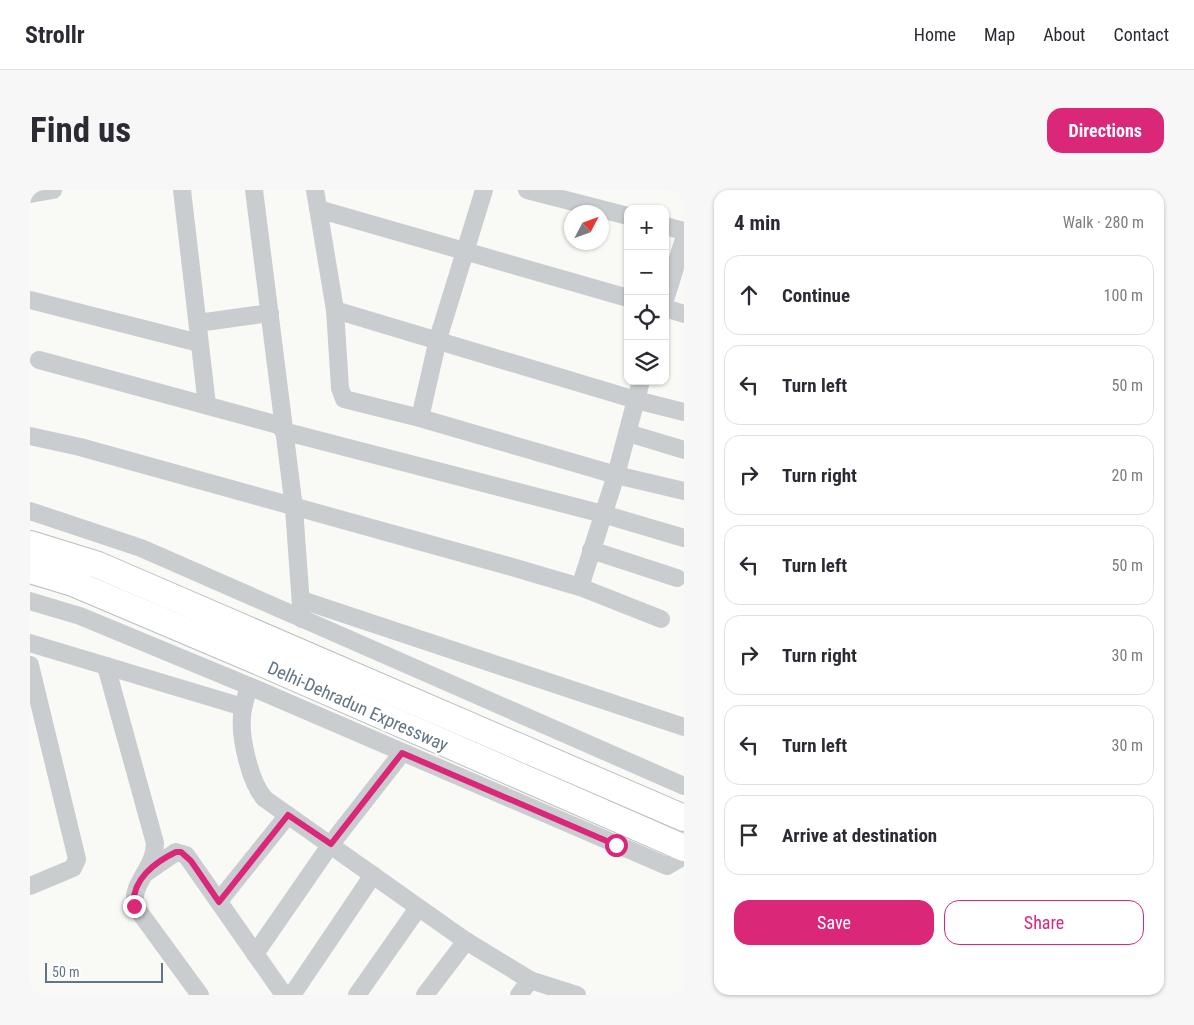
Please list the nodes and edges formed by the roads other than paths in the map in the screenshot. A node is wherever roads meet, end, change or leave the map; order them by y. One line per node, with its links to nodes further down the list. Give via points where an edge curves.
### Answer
1 (53, 190): 7 (street)
2 (182, 190): 21 (street)
3 (254, 190): 19 (street)
4 (315, 190): 8 (street)
5 (484, 190): 13 (street)
6 (527, 190): 9 (street)
7 (30, 194)
8 (318, 209): 13 (street); 18 (street)
9 (624, 215)
10 (669, 227): 11 (street)
11 (684, 231)
12 (684, 239): 14 (street)
13 (466, 251): 15 (street); 22 (street)
14 (667, 295)
15 (624, 297)
16 (30, 300): 23 (street)
17 (669, 309): 20 (street)
18 (335, 310): 22 (street); 29 (street, via 340,388 344,399)
19 (270, 313): 21 (street); 30 (street)
20 (684, 314)
21 (198, 323): 23 (street)
22 (438, 339): 26 (street); 29 (street)
23 (199, 343): 27 (street)
24 (39, 360): 27 (street)
25 (640, 385): 26 (street)
26 (636, 400): 28 (street); 31 (street)
27 (207, 405): 30 (street)
28 (684, 412)
29 (420, 418): 34 (street)
30 (283, 428): 36 (street); 38 (street)
31 (628, 432): 33 (street); 34 (street)
32 (30, 436): 36 (street, via 80,447)
33 (684, 450)
34 (616, 475): 35 (street); 38 (street)
35 (684, 491)
36 (294, 508): 44 (street); 45 (street)
37 (30, 511): 47 (street, via 141,548)
38 (603, 514): 39 (street); 41 (street)
39 (684, 538)
40 (30, 544): 58 (highway, Delhi-Dehradun Expressway, via 98,565)
41 (591, 550): 43 (street); 44 (street)
42 (30, 570): 60 (highway, Delhi-Dehradun Expressway, via 74,583)
43 (677, 578)
44 (580, 587): 48 (street)
45 (302, 600): 47 (street); 54 (street)
46 (30, 601): 52 (street, via 80,616)
47 (302, 618): 56 (street)
48 (661, 618)
49 (30, 643): 51 (street)
50 (30, 665): 64 (street, via 77,859 73,868)
51 (106, 666): 53 (street); 62 (street, via 154,835 153,859)
52 (249, 686): 53 (street); 55 (street)
53 (244, 707): 57 (street, via 242,730 253,780 264,799)
54 (684, 727)
55 (402, 753): 59 (street); 61 (street, via 667,866)
56 (684, 786)
57 (288, 815): 59 (street); 65 (street)
58 (684, 818)
59 (331, 844): 63 (street); 68 (street)
60 (684, 848)
61 (684, 856)
62 (145, 873): 65 (street, via 170,855 181,852 191,861); 70 (street, via 133,898 134,906)
63 (373, 875): 66 (street); 72 (street)
64 (30, 886)
65 (219, 902): 68 (street)
66 (418, 908): 67 (street); 73 (street)
67 (466, 941): 69 (street); 74 (street)
68 (256, 954): 71 (street)
69 (530, 980): 75 (street); 76 (street)
70 (191, 992)
71 (284, 995)
72 (292, 995)
73 (356, 995)
74 (425, 995)
75 (519, 995)
76 (578, 995)

